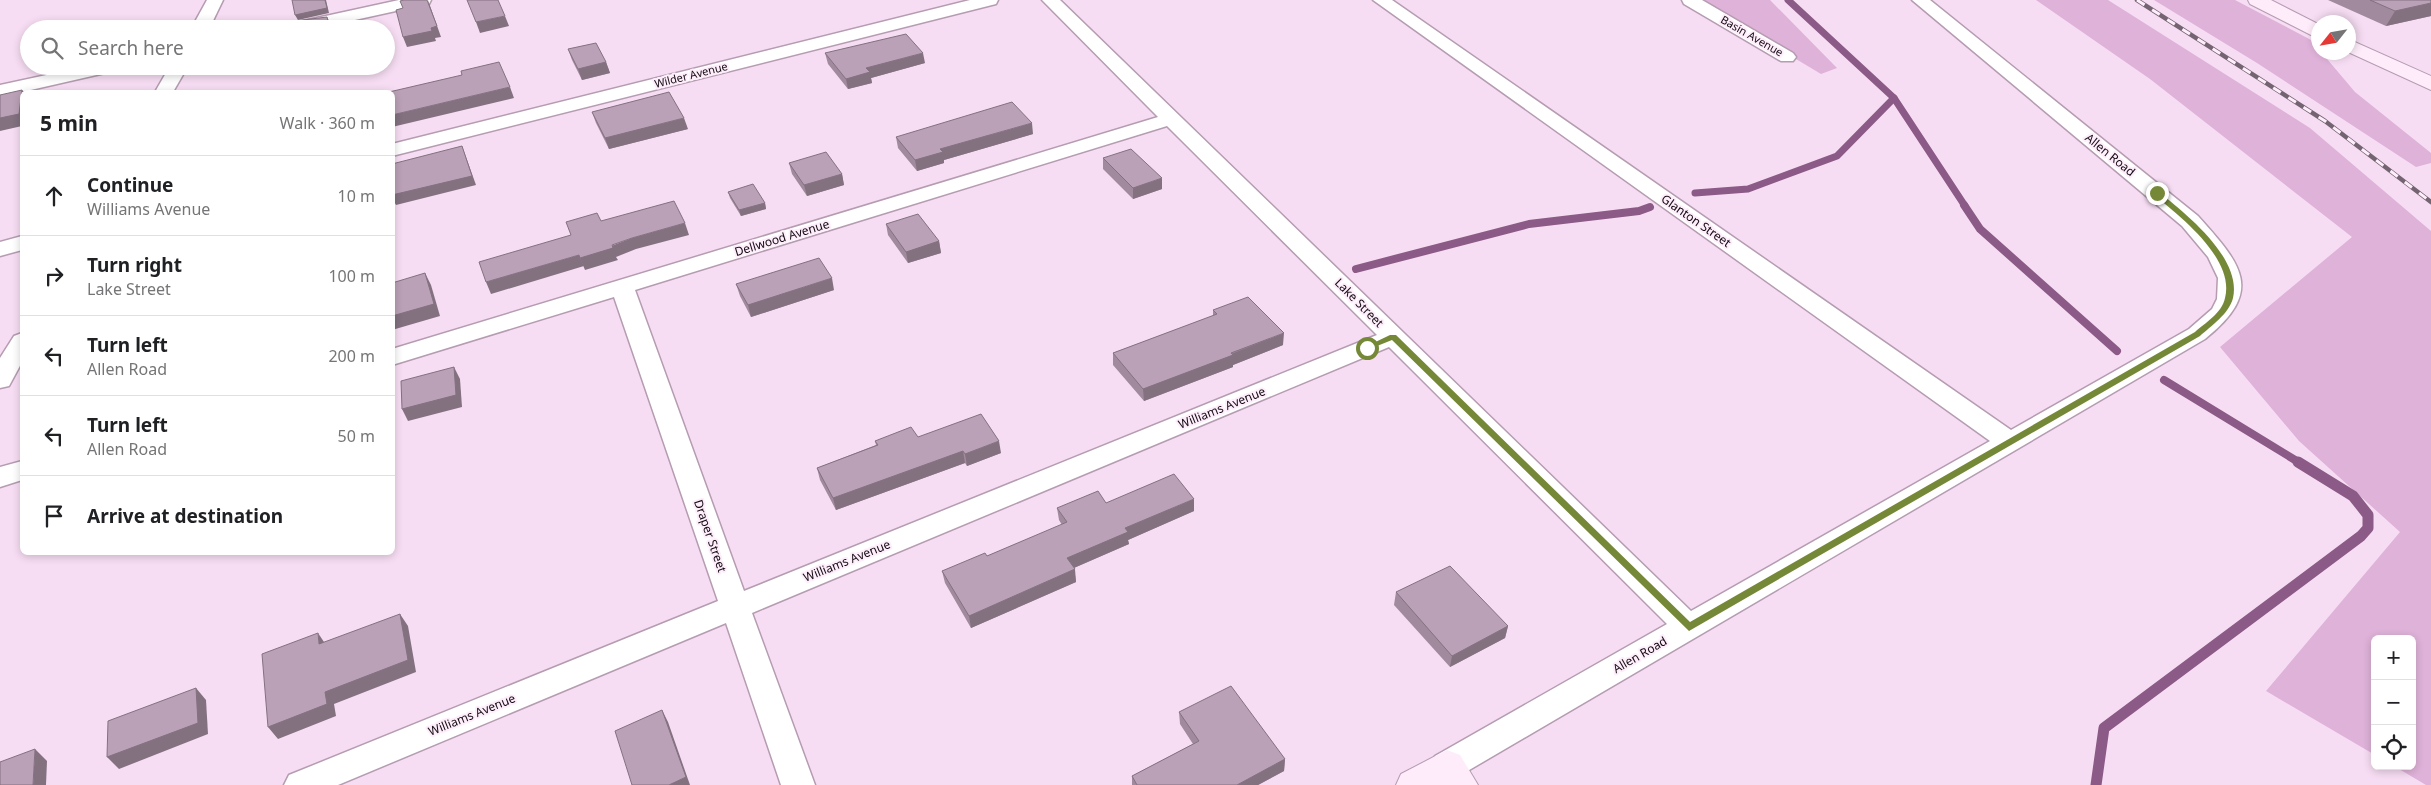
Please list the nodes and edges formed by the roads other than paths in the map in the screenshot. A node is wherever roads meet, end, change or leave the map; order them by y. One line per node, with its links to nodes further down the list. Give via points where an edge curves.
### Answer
1 (215, 0): 9 (street)
2 (423, 0): 10 (street)
3 (990, 0): 20 (street, Wilder Avenue)
4 (1050, 0): 19 (street, Lake Street)
5 (1381, 0): 28 (street, Glanton Street)
6 (1690, 0): 13 (street, Basin Avenue)
7 (1920, 0): 28 (street, Allen Road, via 2190,221 2210,243 2230,282 2229,300 2217,318 2197,334)
8 (2257, 0): 11 (street)
9 (205, 20)
10 (331, 20)
11 (2311, 27)
12 (2356, 49): 16 (street)
13 (1787, 57)
14 (73, 75): 18 (street)
15 (174, 75): 17 (street)
16 (2431, 84)
17 (165, 90)
18 (0, 91)
19 (1171, 119): 23 (street, Dellwood Avenue); 24 (street, Lake Street)
20 (395, 149)
21 (20, 244): 22 (street)
22 (0, 249)
23 (622, 286): 26 (street, Dellwood Avenue); 31 (street, Draper Street)
24 (1393, 337): 31 (street, Williams Avenue); 32 (street, Lake Street)
25 (20, 345): 27 (street)
26 (395, 356)
27 (0, 380)
28 (2010, 442): 32 (street, Allen Road)
29 (20, 471): 30 (street)
30 (0, 477)
31 (735, 607): 34 (street, Williams Avenue); 35 (street, Draper Street)
32 (1689, 627): 33 (street, Allen Road)
33 (1454, 776): 36 (street, Allen Road)
34 (301, 785)
35 (798, 785)
36 (1414, 785)

